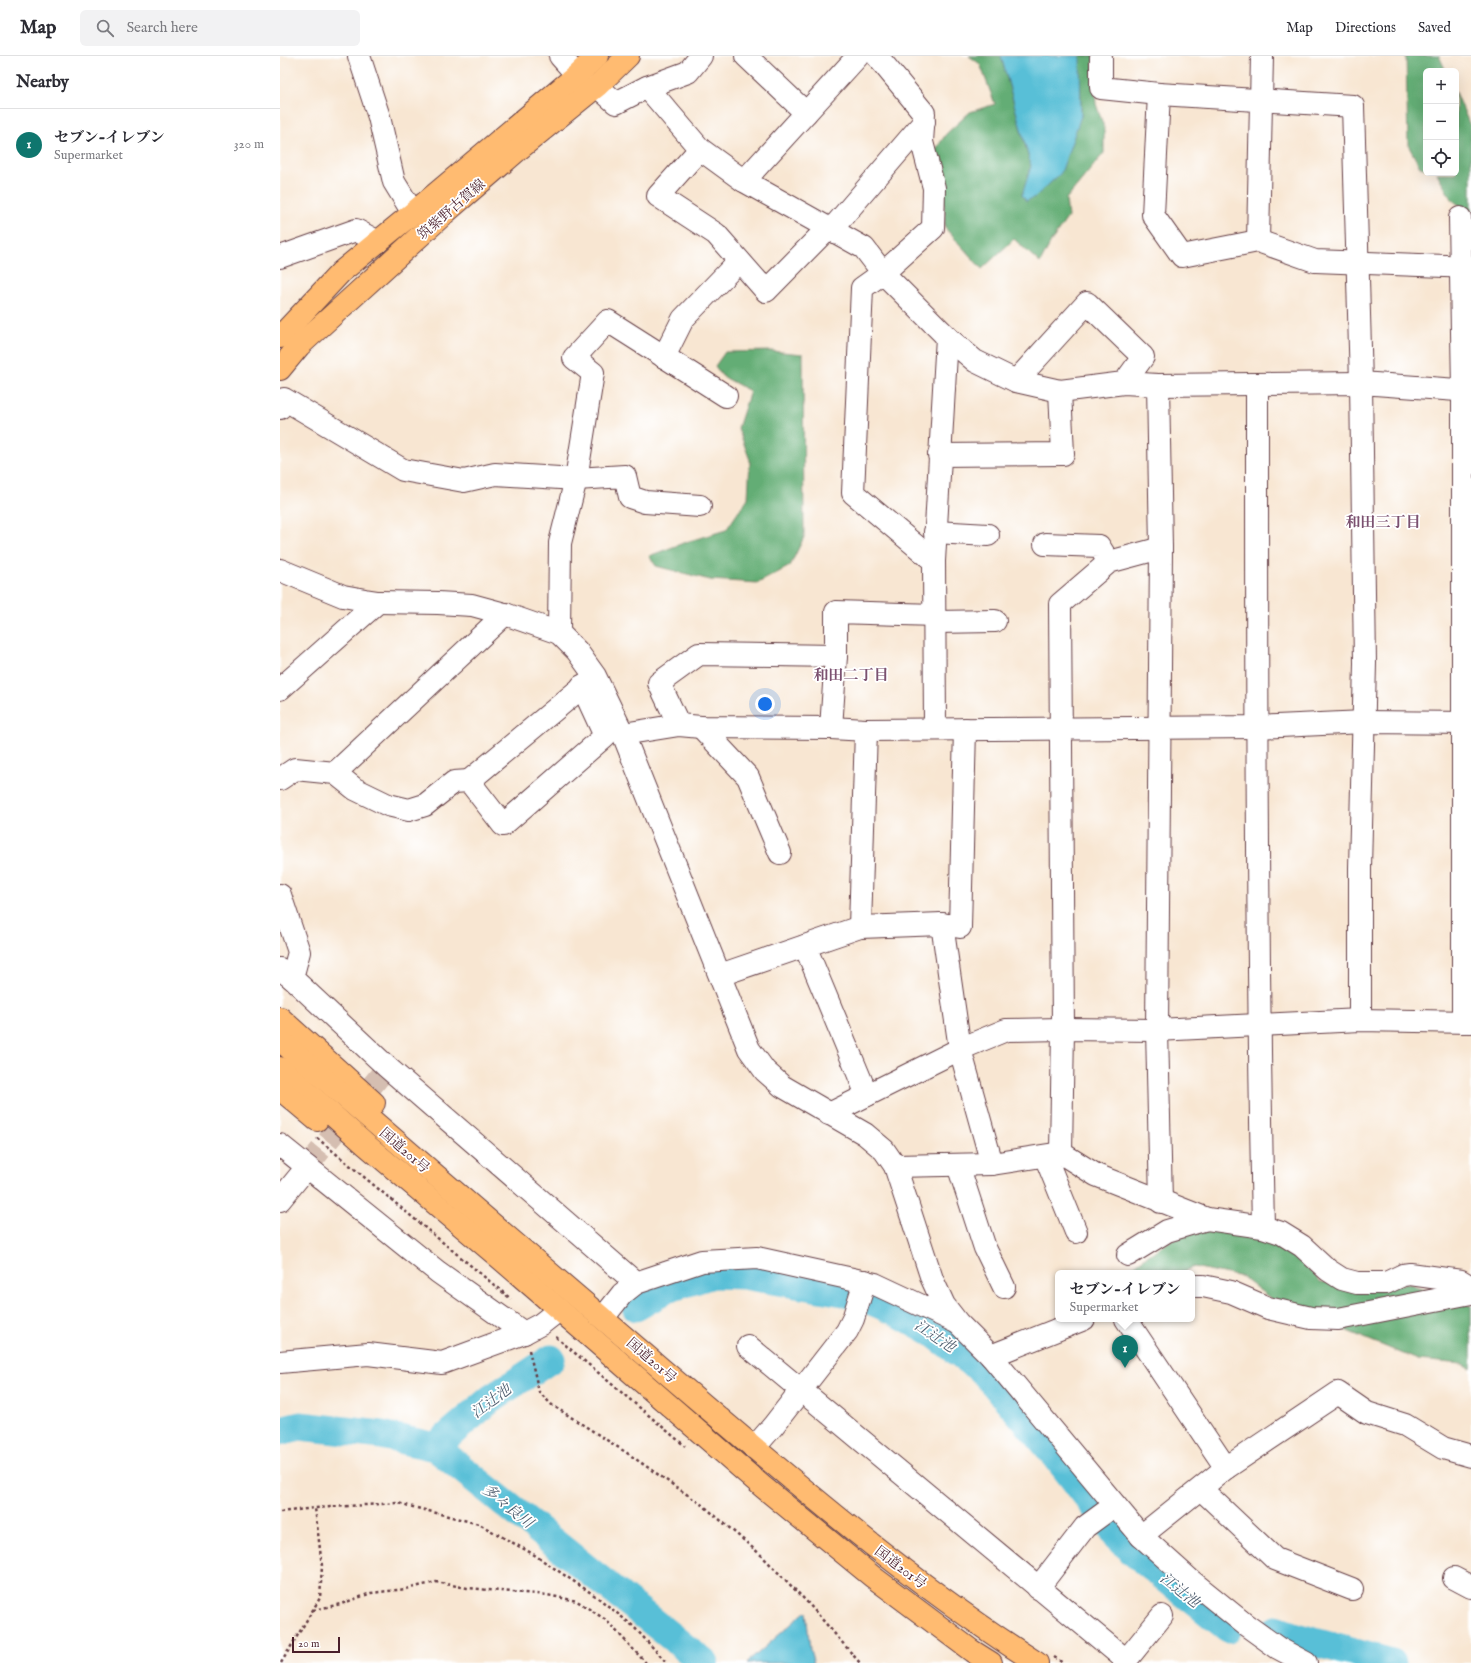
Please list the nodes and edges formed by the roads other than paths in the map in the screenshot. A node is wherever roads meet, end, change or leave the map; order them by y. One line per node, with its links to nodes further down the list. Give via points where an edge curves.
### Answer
1 (359, 56): 20 (street, via 379,117 394,182)
2 (560, 56): 11 (street)
3 (597, 56): 11 (main road, 筑紫野古賀線)
4 (628, 56): 12 (main road, 筑紫野古賀線)
5 (700, 56): 13 (street, via 688,72)
6 (746, 56): 16 (street)
7 (858, 56): 16 (street)
8 (877, 56): 17 (street, via 924,113)
9 (1262, 56): 15 (street)
10 (1101, 57): 14 (street, via 1101,88)
11 (577, 75): 20 (main road, 筑紫野古賀線)
12 (597, 86): 13 (street, via 616,103); 33 (main road, 筑紫野古賀線, via 445,213 299,346)
13 (647, 87): 18 (street)
14 (1159, 94): 15 (street); 23 (street, via 1153,215 1182,256)
15 (1261, 99): 23 (street); 27 (street, via 1353,106)
16 (806, 113): 19 (street)
17 (924, 122): 22 (street); 29 (street, via 922,142 934,188 934,228)
18 (700, 149): 19 (street); 26 (street, via 658,196 716,234)
19 (744, 181): 22 (street)
20 (413, 214): 24 (main road, 筑紫野古賀線)
21 (1460, 218): 28 (street)
22 (829, 229): 26 (street, via 766,291); 29 (street, via 864,248)
23 (1258, 241): 27 (street, via 1315,261)
24 (378, 242): 25 (street, via 356,230); 30 (main road, 筑紫野古賀線, via 341,272)
25 (280, 257)
26 (739, 261): 32 (street, via 683,319)
27 (1357, 262): 28 (street); 36 (street)
28 (1467, 266): 39 (street)
29 (883, 273): 31 (street); 51 (street, via 862,288 853,493)
30 (280, 337)
31 (948, 337): 34 (street, via 975,361); 43 (street)
32 (664, 357): 41 (street); 44 (street, via 608,321 574,358 593,373)
33 (280, 369)
34 (1016, 381): 35 (street, via 1087,303 1143,357); 40 (street)
35 (1124, 383): 38 (street); 40 (street)
36 (1361, 383): 37 (street); 39 (street); 63 (street)
37 (1257, 384): 38 (street); 67 (street)
38 (1158, 385): 50 (street)
39 (1467, 390): 46 (street)
40 (1060, 391): 43 (street, via 1063,454)
41 (726, 396)
42 (282, 403): 44 (street, via 308,413 403,470 464,481 495,474)
43 (939, 455): 47 (street)
44 (576, 479): 45 (street, via 625,476 630,497 645,502); 59 (street, via 560,543)
45 (700, 506)
46 (1467, 527): 58 (street)
47 (935, 532): 48 (street); 51 (street)
48 (988, 535)
49 (1045, 544): 52 (street, via 1099,546)
50 (1161, 548): 52 (street); 70 (street)
51 (934, 561): 56 (street)
52 (1109, 562): 72 (street, via 1060,604)
53 (280, 570): 54 (street, via 343,596)
54 (378, 602): 55 (street, via 472,605); 62 (street)
55 (505, 614): 59 (street); 75 (street)
56 (935, 619): 57 (street); 60 (street, via 836,612); 69 (street)
57 (995, 621)
58 (1467, 623): 64 (street)
59 (558, 633): 61 (street, via 577,652)
60 (836, 656): 65 (street, via 699,654 660,683); 68 (street)
61 (589, 681): 74 (street); 77 (street); 77 (street, via 605,736 502,826)
62 (280, 689)
63 (1364, 722): 64 (street); 67 (street); 86 (street, via 1360,868)
64 (1467, 724): 87 (street)
65 (679, 725): 66 (street); 74 (street)
66 (701, 727): 68 (street); 78 (street, via 748,777)
67 (1256, 727): 70 (street); 88 (street)
68 (831, 728): 73 (street)
69 (935, 728): 71 (street); 73 (street)
70 (1158, 728): 72 (street); 90 (street)
71 (965, 729): 72 (street); 80 (street, via 960,927)
72 (1060, 729): 89 (street)
73 (866, 730): 81 (street)
74 (623, 734): 84 (street)
75 (335, 773): 76 (street, via 295,769); 77 (street, via 355,789 388,805 409,810 425,805 454,782)
76 (280, 779)
77 (469, 781)
78 (780, 853)
79 (280, 895): 83 (street, via 299,952)
80 (942, 924): 81 (street); 92 (street)
81 (860, 926): 82 (street)
82 (805, 946): 84 (street); 95 (street)
83 (286, 974): 112 (street, via 387,1067)
84 (720, 975): 96 (street, via 749,1049 765,1071 782,1086)
85 (280, 1018): 109 (main road, via 464,1184)
86 (1360, 1020): 87 (street); 88 (street)
87 (1467, 1022)
88 (1258, 1025): 90 (street); 106 (street)
89 (1063, 1029): 90 (street); 92 (street, via 1006,1030); 98 (street)
90 (1157, 1030): 104 (street)
91 (280, 1040): 109 (main road, 国道201号)
92 (960, 1049): 95 (street); 99 (street)
93 (280, 1068): 110 (main road, 国道201号)
94 (280, 1089): 110 (main road, via 455,1237)
95 (867, 1096): 96 (street)
96 (829, 1114): 101 (street, via 865,1134 884,1150)
97 (280, 1145): 102 (street)
98 (1053, 1155): 99 (street); 104 (street); 107 (street)
99 (992, 1164): 100 (street)
100 (958, 1165): 101 (street); 114 (street, via 985,1248)
101 (895, 1166): 121 (street, via 932,1279 944,1305)
102 (307, 1168): 103 (street); 122 (street, via 438,1272)
103 (280, 1200)
104 (1161, 1202): 105 (street)
105 (1207, 1219): 106 (street); 108 (street, via 1167,1231)
106 (1263, 1226): 115 (street, via 1281,1232 1302,1246 1342,1279 1357,1283 1386,1283 1410,1274 1461,1280)
107 (1076, 1232)
108 (1128, 1255)
109 (529, 1256): 118 (main road, 国道201号)
110 (501, 1259): 117 (main road, 国道201号)
111 (865, 1281): 112 (street, via 757,1258 702,1260); 121 (street); 126 (street, via 847,1330)
112 (636, 1283): 118 (street, via 622,1294)
113 (1195, 1286): 116 (street, via 1231,1292 1268,1308 1311,1318 1338,1319)
114 (1004, 1287)
115 (1471, 1287)
116 (1471, 1293)
117 (559, 1310): 122 (street); 137 (main road, 国道201号, via 769,1492 874,1577)
118 (603, 1318): 127 (main road, 国道201号)
119 (1076, 1322): 124 (street)
120 (1128, 1322): 129 (street)
121 (958, 1323): 124 (street)
122 (533, 1329): 125 (street, via 442,1363 368,1354)
123 (748, 1346): 126 (street)
124 (991, 1356): 131 (street)
125 (280, 1362)
126 (801, 1390): 127 (street); 133 (street)
127 (754, 1448): 138 (main road, 国道201号, via 891,1561 988,1632)
128 (1471, 1456): 129 (street, via 1442,1448 1405,1425 1367,1413 1338,1393)
129 (1226, 1468): 130 (street)
130 (1201, 1489): 132 (street); 134 (street, via 1275,1559)
131 (1115, 1505): 132 (street); 133 (street, via 1085,1527)
132 (1141, 1536): 139 (street, via 1246,1625 1278,1648)
133 (1038, 1588): 136 (street)
134 (1352, 1589)
135 (1162, 1616): 136 (street)
136 (1125, 1662)
137 (991, 1663)
138 (1037, 1663)
139 (1306, 1663)

